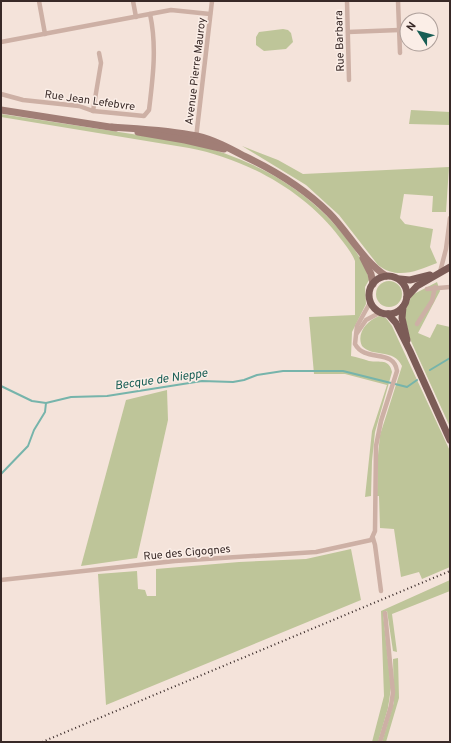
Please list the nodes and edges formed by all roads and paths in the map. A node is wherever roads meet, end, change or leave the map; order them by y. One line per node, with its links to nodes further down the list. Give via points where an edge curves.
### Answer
1 (39, 1): 11 (street)
2 (133, 1): 8 (street)
3 (212, 1): 7 (street, Avenue Pierre Mauroy)
4 (347, 1): 10 (street, Rue Barbara)
5 (398, 1): 9 (street)
6 (150, 14): 7 (street, via 173,10); 8 (street); 17 (street, Rue Jean Lefebvre, via 155,51 149,112 142,116)
7 (210, 14): 18 (street, Avenue Pierre Mauroy)
8 (136, 16): 11 (street)
9 (399, 30): 10 (street)
10 (348, 32): 14 (street, Rue Barbara)
11 (45, 34): 12 (street)
12 (1, 42)
13 (99, 53): 17 (street, via 101,63)
14 (349, 80)
15 (1, 94): 17 (street, Rue Jean Lefebvre, via 22,100 79,106)
16 (1, 110): 18 (main road)
17 (93, 111)
18 (196, 139): 20 (main road, via 245,156 285,177 311,196 338,223)
19 (450, 218): 22 (street)
20 (361, 252): 23 (main road); 25 (main road)
21 (450, 267): 22 (main road)
22 (440, 272): 24 (main road, via 419,278); 29 (main road, via 417,286)
23 (386, 276): 24 (main road); 25 (main road, via 377,279)
24 (400, 279): 29 (main road, via 405,286)
25 (373, 284): 30 (main road)
26 (435, 287): 27 (street); 28 (street); 33 (street, via 432,301)
27 (450, 287)
28 (427, 289)
29 (407, 297): 31 (main road)
30 (371, 301): 32 (main road, via 374,307); 34 (street, via 357,326)
31 (403, 307): 32 (main road, via 396,312); 35 (main road, via 402,318)
32 (384, 313): 34 (street, via 363,324); 35 (main road, via 396,324)
33 (417, 324)
34 (355, 338): 37 (street, via 356,346 363,352 385,356 396,368 376,446)
35 (410, 351): 36 (main road)
36 (450, 440)
37 (373, 538): 38 (street, Rue des Cigognes, via 366,542 316,552 182,560); 39 (street)
38 (1, 580)
39 (381, 591)
40 (385, 613): 41 (street, via 393,692 390,712)
41 (380, 742)

